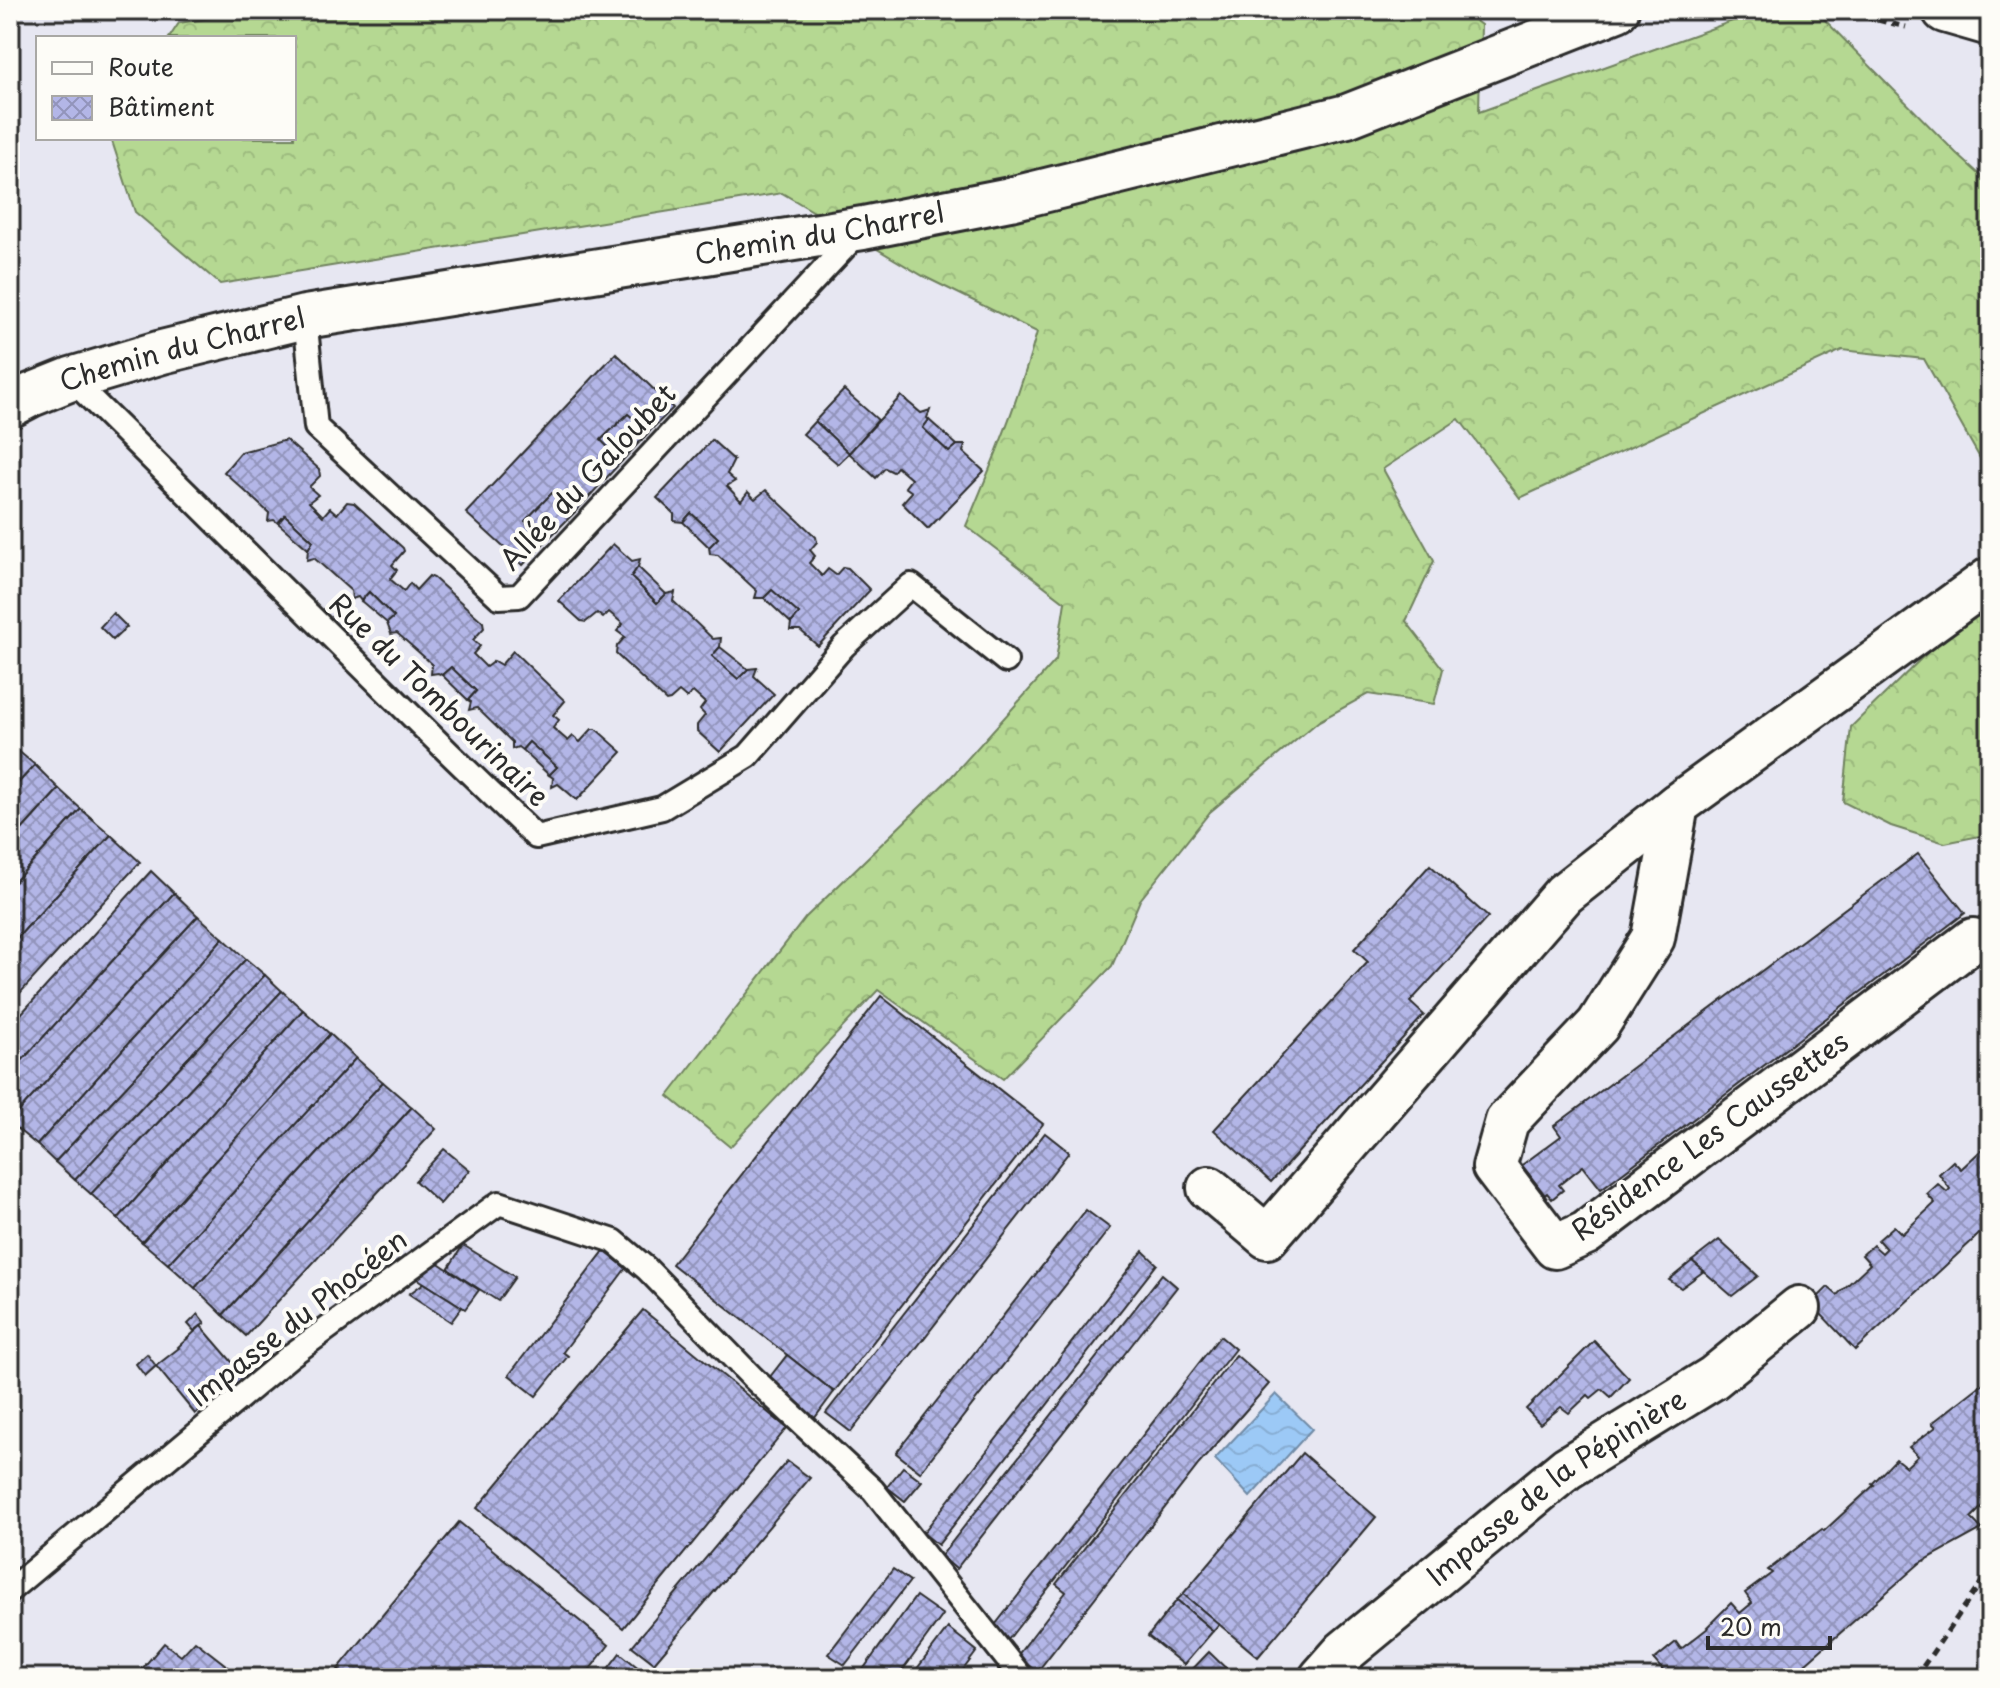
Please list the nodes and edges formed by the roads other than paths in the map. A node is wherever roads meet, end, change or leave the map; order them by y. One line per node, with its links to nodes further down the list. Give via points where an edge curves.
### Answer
1 (1617, 10): 4 (street, Chemin du Charrel, via 1347,116 1010,199)
2 (1945, 10): 3 (street)
3 (1990, 23)
4 (863, 228): 5 (street, Chemin du Charrel); 5 (lane, Allée du Galoubet, via 519,596 499,597 316,427)
5 (305, 317): 6 (street, Chemin du Charrel)
6 (71, 379): 7 (street, Chemin du Charrel); 9 (lane, Rue du Tombourinaire, via 536,837 662,808 748,756 844,646 911,585)
7 (10, 406)
8 (1990, 579): 10 (street)
9 (1006, 661)
10 (1677, 805): 11 (street, Résidence Les Caussettes, via 1653,938 1598,1025 1507,1121 1494,1167 1555,1247 1586,1233); 12 (street, via 1564,894 1267,1237)
11 (1973, 940)
12 (1209, 1188)
13 (1799, 1308): 16 (street, Impasse de la Pépinière, via 1713,1378 1567,1468 1344,1652)
14 (10, 1590): 15 (lane, Impasse du Phocéen, via 290,1356 499,1203 614,1241 647,1269 873,1490)
15 (1022, 1678)
16 (1321, 1678)

